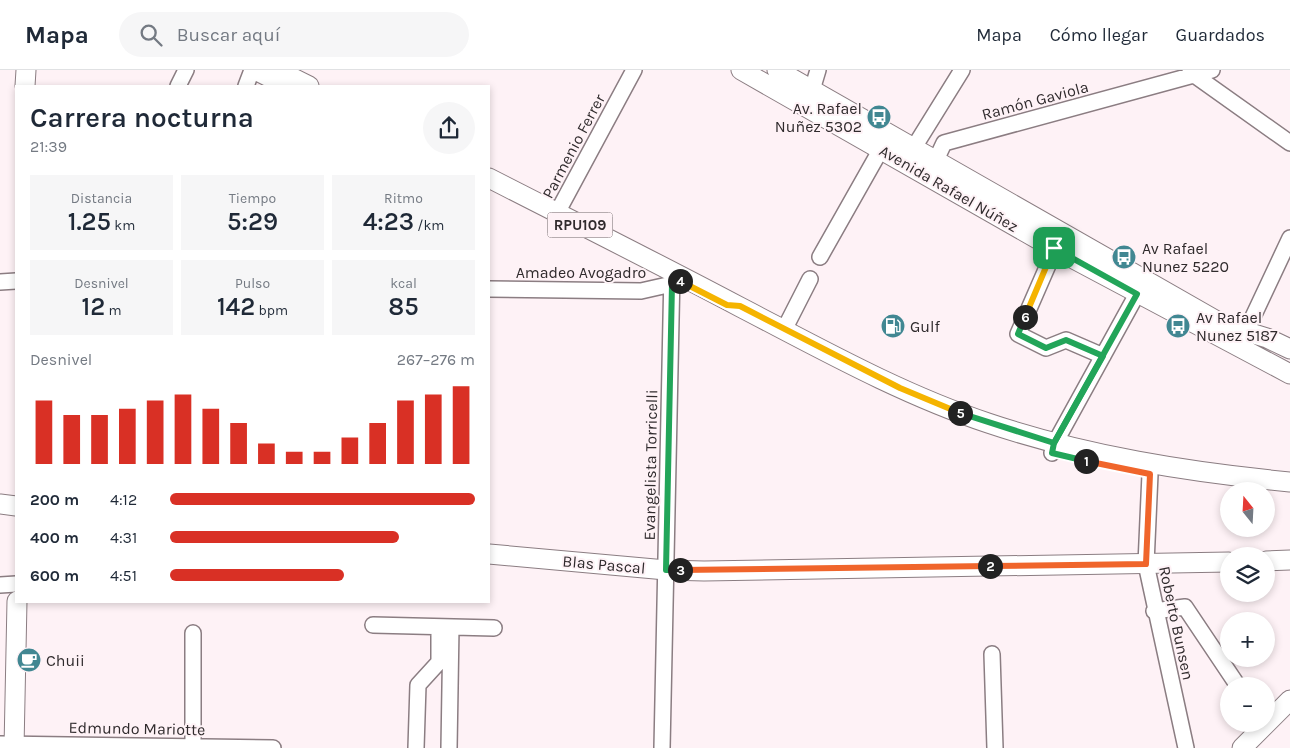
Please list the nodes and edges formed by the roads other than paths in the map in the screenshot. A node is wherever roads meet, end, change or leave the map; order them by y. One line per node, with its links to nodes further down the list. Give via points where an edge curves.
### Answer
1 (26, 70): 12 (main road)
2 (186, 70): 13 (street)
3 (254, 70): 14 (street); 15 (main road)
4 (277, 70): 16 (main road)
5 (634, 70): 27 (street, Parmenio Ferrer)
6 (742, 70): 18 (main road, Avenida Rafael Núñez)
7 (777, 70): 17 (main road, Avenida Rafael Núñez)
8 (818, 70): 17 (street)
9 (962, 70): 19 (street)
10 (1212, 70): 11 (street, Ramón Gaviola)
11 (1193, 72): 20 (street); 23 (street, Ramón Gaviola)
12 (26, 85)
13 (178, 85)
14 (246, 85)
15 (284, 85)
16 (307, 85)
17 (812, 90): 21 (main road, Avenida Rafael Núñez)
18 (824, 117): 21 (main road, via 841,118 901,151 908,152); 22 (main road, Avenida Rafael Núñez)
19 (924, 132): 21 (street); 23 (street)
20 (1290, 143)
21 (914, 148): 23 (main road, Avenida Rafael Núñez)
22 (881, 149): 25 (main road, Avenida Rafael Núñez); 30 (street)
23 (940, 152): 25 (main road, via 936,174); 38 (main road, Avenida Rafael Núñez)
24 (490, 179): 27 (main road, RPU109)
25 (942, 184): 29 (main road, Avenida Rafael Núñez)
26 (490, 189): 31 (main road, RPU109)
27 (557, 213): 31 (main road, RPU109)
28 (1290, 238): 39 (street)
29 (1054, 248): 36 (main road, Avenida Rafael Núñez); 41 (street, via 1018,334 1046,348 1066,340)
30 (820, 258)
31 (672, 278): 35 (street, Amadeo Avogadro, via 641,292); 37 (main road, RPU109, via 727,305 740,306); 45 (main road, RPU109, via 906,400 985,432); 56 (street, Evangelista Torricelli)
32 (810, 279): 37 (street)
33 (0, 282): 34 (street)
34 (15, 282)
35 (490, 289)
36 (1137, 294): 38 (main road, Avenida Rafael Núñez); 41 (street)
37 (784, 330): 45 (main road, RPU109, via 900,388)
38 (1220, 330): 39 (main road, Avenida Rafael Núñez); 43 (main road, Avenida Rafael Núñez); 44 (main road, via 1258,367)
39 (1245, 334): 40 (main road); 42 (main road, Avenida Rafael Núñez)
40 (1290, 349)
41 (1103, 356): 45 (street)
42 (1290, 360)
43 (1290, 374)
44 (1290, 386)
45 (1053, 448): 46 (main road, RPU109); 47 (main road, RPU109)
46 (1150, 474): 48 (main road, RPU109); 55 (street, Roberto Bunsen)
47 (1290, 482)
48 (1290, 492)
49 (0, 504): 50 (main road)
50 (15, 506)
51 (490, 554): 56 (main road, Blas Pascal)
52 (1290, 560): 53 (main road)
53 (1275, 561)
54 (1220, 562): 55 (main road, Blas Pascal)
55 (1146, 564): 56 (main road, Blas Pascal); 60 (street, Roberto Bunsen)
56 (666, 570): 76 (street, Evangelista Torricelli)
57 (15, 584): 58 (street)
58 (0, 585)
59 (17, 603): 71 (main road)
60 (1154, 611): 67 (street, via 1185,607); 78 (street, Roberto Bunsen)
61 (373, 625): 62 (street)
62 (445, 627): 63 (street); 66 (street)
63 (494, 628)
64 (193, 633): 72 (street)
65 (992, 654): 77 (street)
66 (445, 662): 74 (street, via 418,686); 75 (street)
67 (1232, 677)
68 (1290, 700): 69 (main road)
69 (1275, 714)
70 (1257, 732): 79 (main road)
71 (10, 746): 72 (street, Edmundo Mariotte)
72 (186, 747): 73 (street, Edmundo Mariotte)
73 (272, 748)
74 (416, 748)
75 (449, 748)
76 (662, 748)
77 (995, 748)
78 (1186, 748)
79 (1242, 748)

